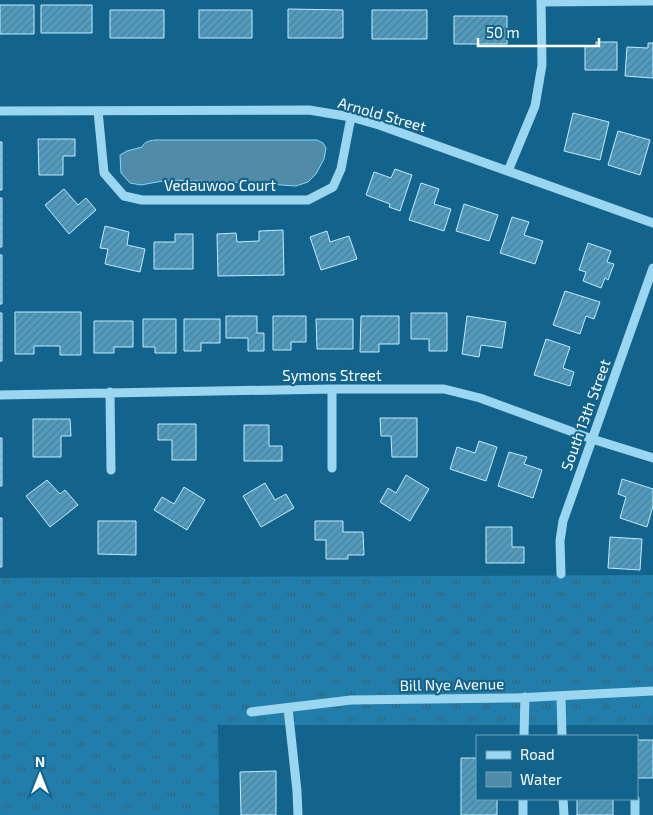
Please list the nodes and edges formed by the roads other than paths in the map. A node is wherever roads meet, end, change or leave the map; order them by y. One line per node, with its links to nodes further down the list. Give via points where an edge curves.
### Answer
1 (541, 1): 2 (street); 6 (street, via 542,65 535,106)
2 (653, 1)
3 (0, 111): 4 (street, Arnold Street)
4 (98, 111): 5 (street, Arnold Street, via 309,110); 5 (street, Vedauwoo Court, via 104,173 124,196 142,200 308,200 333,187 341,169)
5 (351, 117): 6 (street, Arnold Street)
6 (508, 171): 7 (street, Arnold Street)
7 (653, 223)
8 (653, 268): 12 (street, South 13th Street)
9 (332, 389): 10 (street, Symons Street); 12 (street, Symons Street, via 444,389 480,398); 14 (street)
10 (110, 392): 11 (street, Symons Street); 15 (street)
11 (0, 394)
12 (592, 439): 13 (street, Symons Street); 16 (street, South 13th Street, via 562,521)
13 (653, 458)
14 (332, 468)
15 (110, 470)
16 (561, 574)
17 (653, 691): 18 (street, Bill Nye Avenue)
18 (561, 696): 19 (street, Bill Nye Avenue); 23 (street)
19 (525, 697): 20 (street, Bill Nye Avenue, via 351,700); 22 (street)
20 (288, 708): 21 (street, Bill Nye Avenue); 27 (street)
21 (251, 712)
22 (524, 735)
23 (562, 735)
24 (523, 800): 28 (street)
25 (563, 800): 29 (street)
26 (635, 800): 30 (street)
27 (298, 815)
28 (523, 815)
29 (564, 815)
30 (634, 815)

